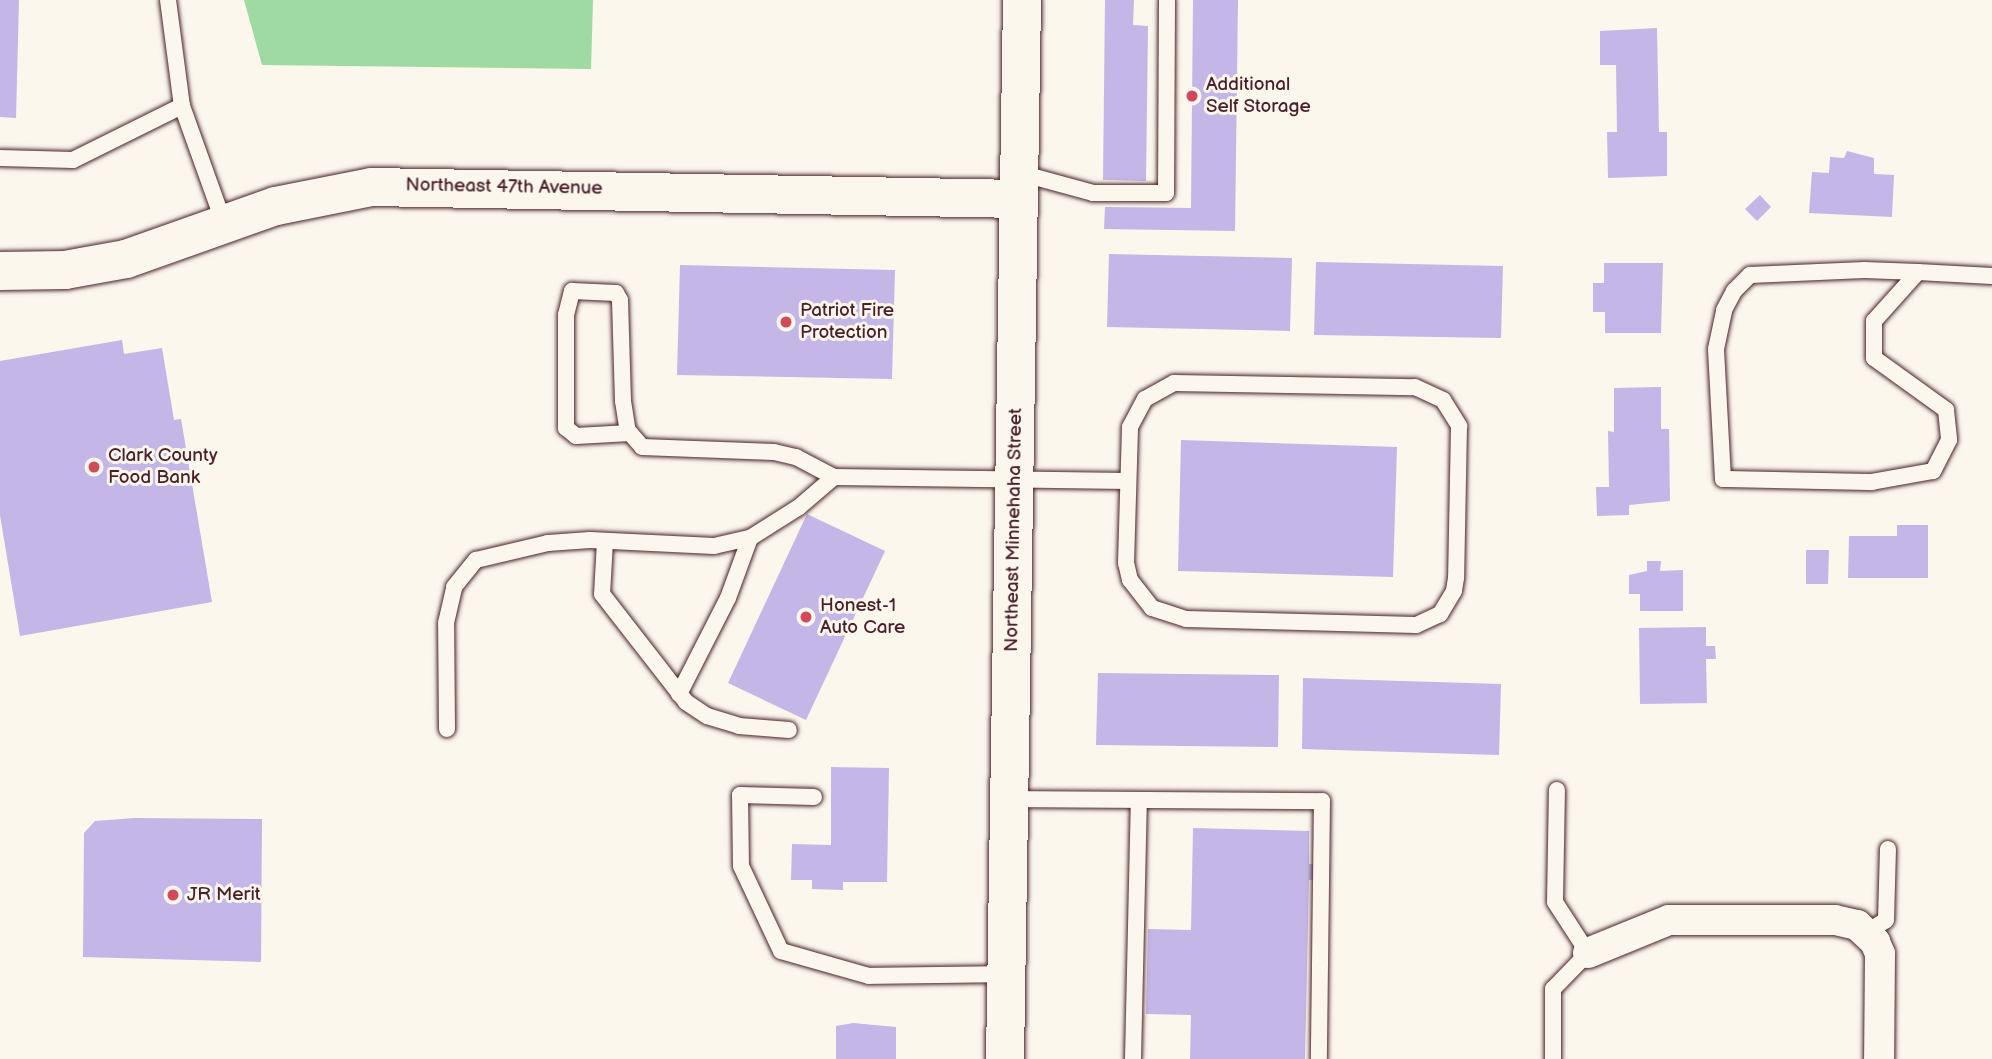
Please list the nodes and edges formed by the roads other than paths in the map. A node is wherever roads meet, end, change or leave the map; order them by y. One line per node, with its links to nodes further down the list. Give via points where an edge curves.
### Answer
1 (168, 0): 4 (lane)
2 (1022, 0): 6 (main road, Northeast Minnehaha Street)
3 (1167, 0): 6 (lane, via 1166,193)
4 (182, 106): 5 (lane, via 73,160); 7 (lane)
5 (0, 158)
6 (1020, 186): 7 (main road, Northeast 47th Avenue, via 396,185 303,198); 13 (main road, Northeast Minnehaha Street)
7 (224, 223): 8 (main road, Northeast 47th Avenue, via 108,263)
8 (0, 271)
9 (1918, 272): 9 (lane, via 1751,275 1734,291 1716,349 1723,480 1872,482 1933,471 1949,440 1945,410 1874,358 1874,321); 10 (lane)
10 (1992, 276)
11 (630, 433): 11 (lane, via 623,401 620,300 616,292 572,291 566,315 566,428 576,436); 12 (lane, via 642,447 796,457)
12 (834, 477): 13 (lane); 15 (lane, via 799,507)
13 (1015, 477): 14 (lane); 22 (main road, Northeast Minnehaha Street)
14 (1128, 481): 14 (lane, via 1130,580 1152,608 1168,616 1416,625 1440,614 1454,591 1459,426 1443,400 1430,391 1415,387 1174,383 1145,398 1136,412 1129,427)
15 (750, 538): 16 (lane, via 714,546); 17 (lane, via 727,598)
16 (604, 541): 17 (lane, via 601,594); 18 (lane, via 536,545 475,560 454,587 446,623)
17 (679, 694): 19 (lane, via 707,716 739,726)
18 (447, 729)
19 (789, 730)
20 (1557, 790): 26 (lane, via 1555,902)
21 (814, 797): 27 (lane, via 740,795 741,866 781,951 869,976)
22 (1009, 799): 23 (lane); 27 (main road, Northeast Minnehaha Street)
23 (1139, 800): 29 (lane); 30 (lane, via 1322,801)
24 (1888, 849): 25 (lane, via 1886,920)
25 (1867, 932): 26 (street, via 1835,920 1669,920); 32 (street, via 1880,954)
26 (1588, 953): 31 (lane, via 1553,989)
27 (1006, 974): 28 (main road, Northeast Minnehaha Street)
28 (1005, 1059)
29 (1133, 1059)
30 (1319, 1059)
31 (1553, 1059)
32 (1879, 1059)

